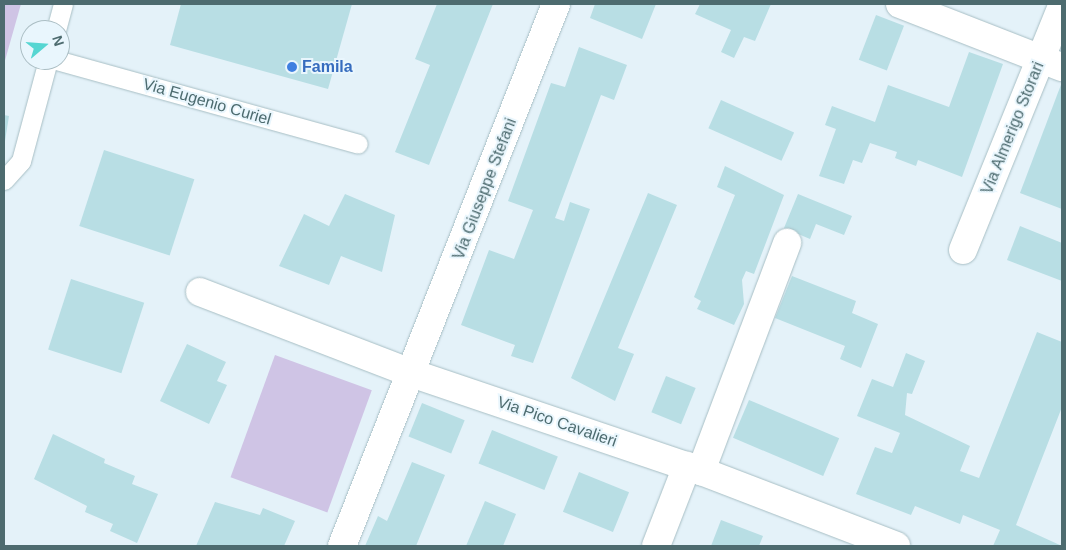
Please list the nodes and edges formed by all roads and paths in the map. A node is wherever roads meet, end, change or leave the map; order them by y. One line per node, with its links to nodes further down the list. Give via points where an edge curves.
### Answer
1 (63, 4): 5 (lane)
2 (556, 4): 14 (street, Via Giuseppe Stefani)
3 (900, 4): 6 (street)
4 (1062, 6): 6 (street, Via Almerigo Storari)
5 (59, 20)
6 (1052, 63): 12 (street, Via Almerigo Storari)
7 (70, 64): 9 (lane, Via Eugenio Curiel)
8 (45, 70): 10 (lane, via 21,161)
9 (358, 144)
10 (4, 180)
11 (787, 243): 15 (street)
12 (963, 250)
13 (200, 292): 14 (street)
14 (414, 374): 15 (street, Via Pico Cavalieri); 16 (street, Via Giuseppe Stefani)
15 (694, 468): 17 (street); 18 (street, Via Pico Cavalieri)
16 (342, 546)
17 (656, 546)
18 (896, 546)

